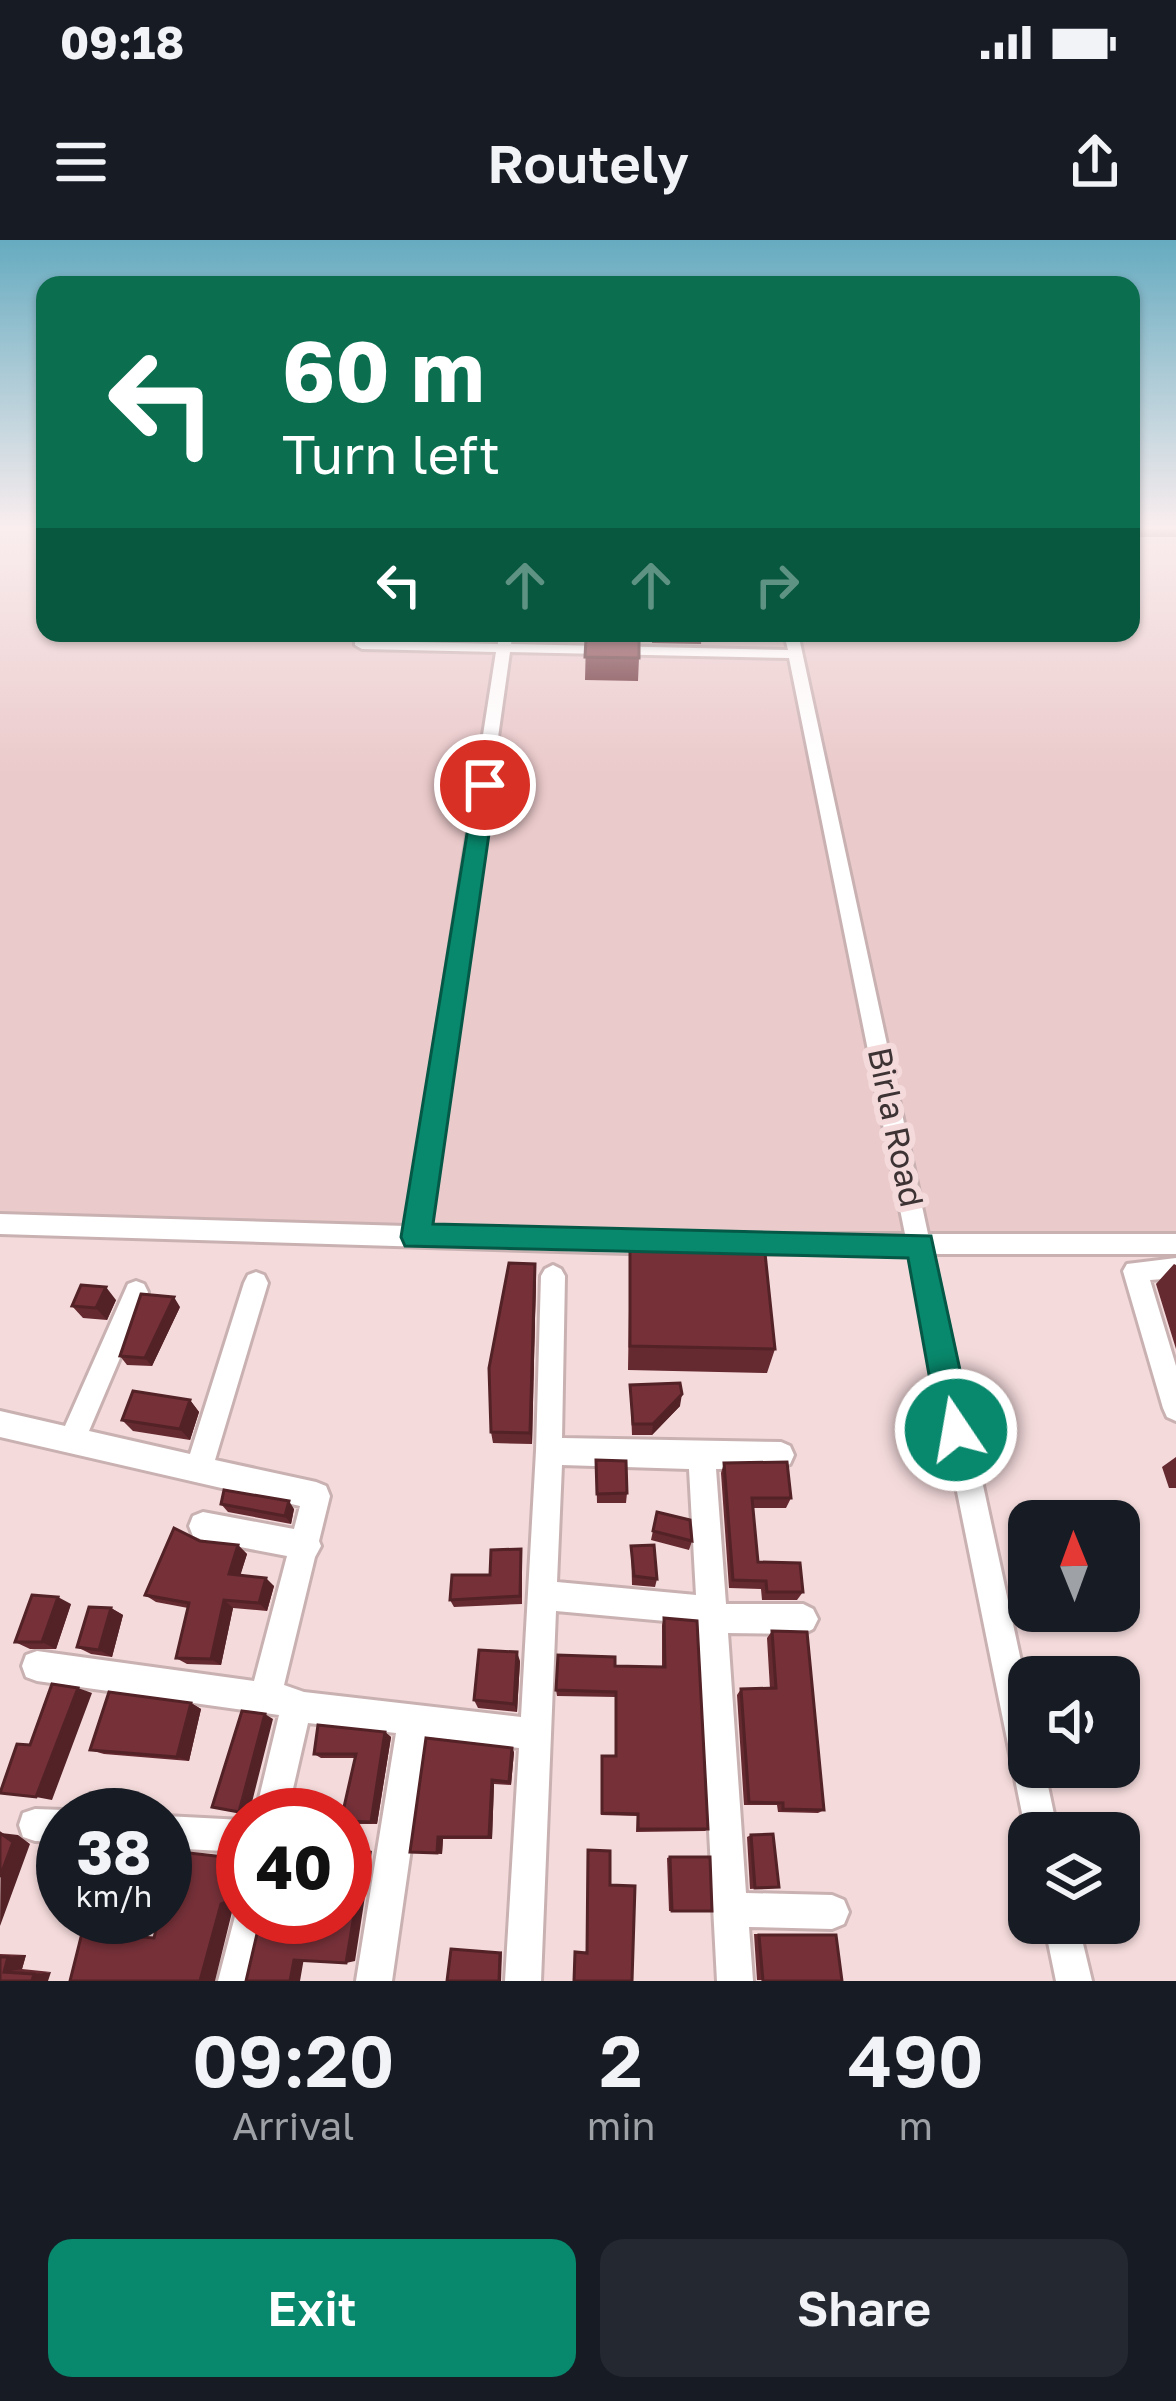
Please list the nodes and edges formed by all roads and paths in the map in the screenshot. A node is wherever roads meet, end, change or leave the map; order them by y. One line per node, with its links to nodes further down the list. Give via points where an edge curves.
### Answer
1 (360, 642): 2 (street)
2 (468, 642)
3 (504, 642): 7 (street)
4 (601, 642): 5 (street)
5 (794, 644): 9 (street, Birla Road)
6 (0, 1224): 7 (street)
7 (416, 1237): 9 (street)
8 (1176, 1244): 9 (street)
9 (921, 1245): 31 (street, Birla Road)
10 (1176, 1268): 14 (street, via 1135,1271)
11 (553, 1276): 17 (street)
12 (256, 1283): 20 (street)
13 (136, 1292): 16 (street)
14 (1176, 1408)
15 (0, 1424): 16 (street)
16 (73, 1437): 20 (street)
17 (549, 1450): 19 (street); 23 (street)
18 (781, 1455): 19 (street)
19 (702, 1456): 24 (street)
20 (200, 1466): 22 (street, via 312,1493 318,1505)
21 (203, 1526): 22 (street)
22 (307, 1546): 27 (street)
23 (542, 1595): 24 (street); 29 (street)
24 (714, 1614): 25 (street); 32 (street)
25 (803, 1619)
26 (37, 1666): 27 (street)
27 (281, 1700): 28 (street); 30 (street)
28 (414, 1720): 29 (street); 37 (street)
29 (536, 1734): 38 (street)
30 (273, 1788)
31 (1038, 1812)
32 (731, 1910): 33 (street); 39 (street)
33 (832, 1912)
34 (244, 1944): 36 (street)
35 (1066, 1944): 40 (street)
36 (236, 1981)
37 (374, 1981)
38 (524, 1981)
39 (735, 1981)
40 (1074, 1981)

